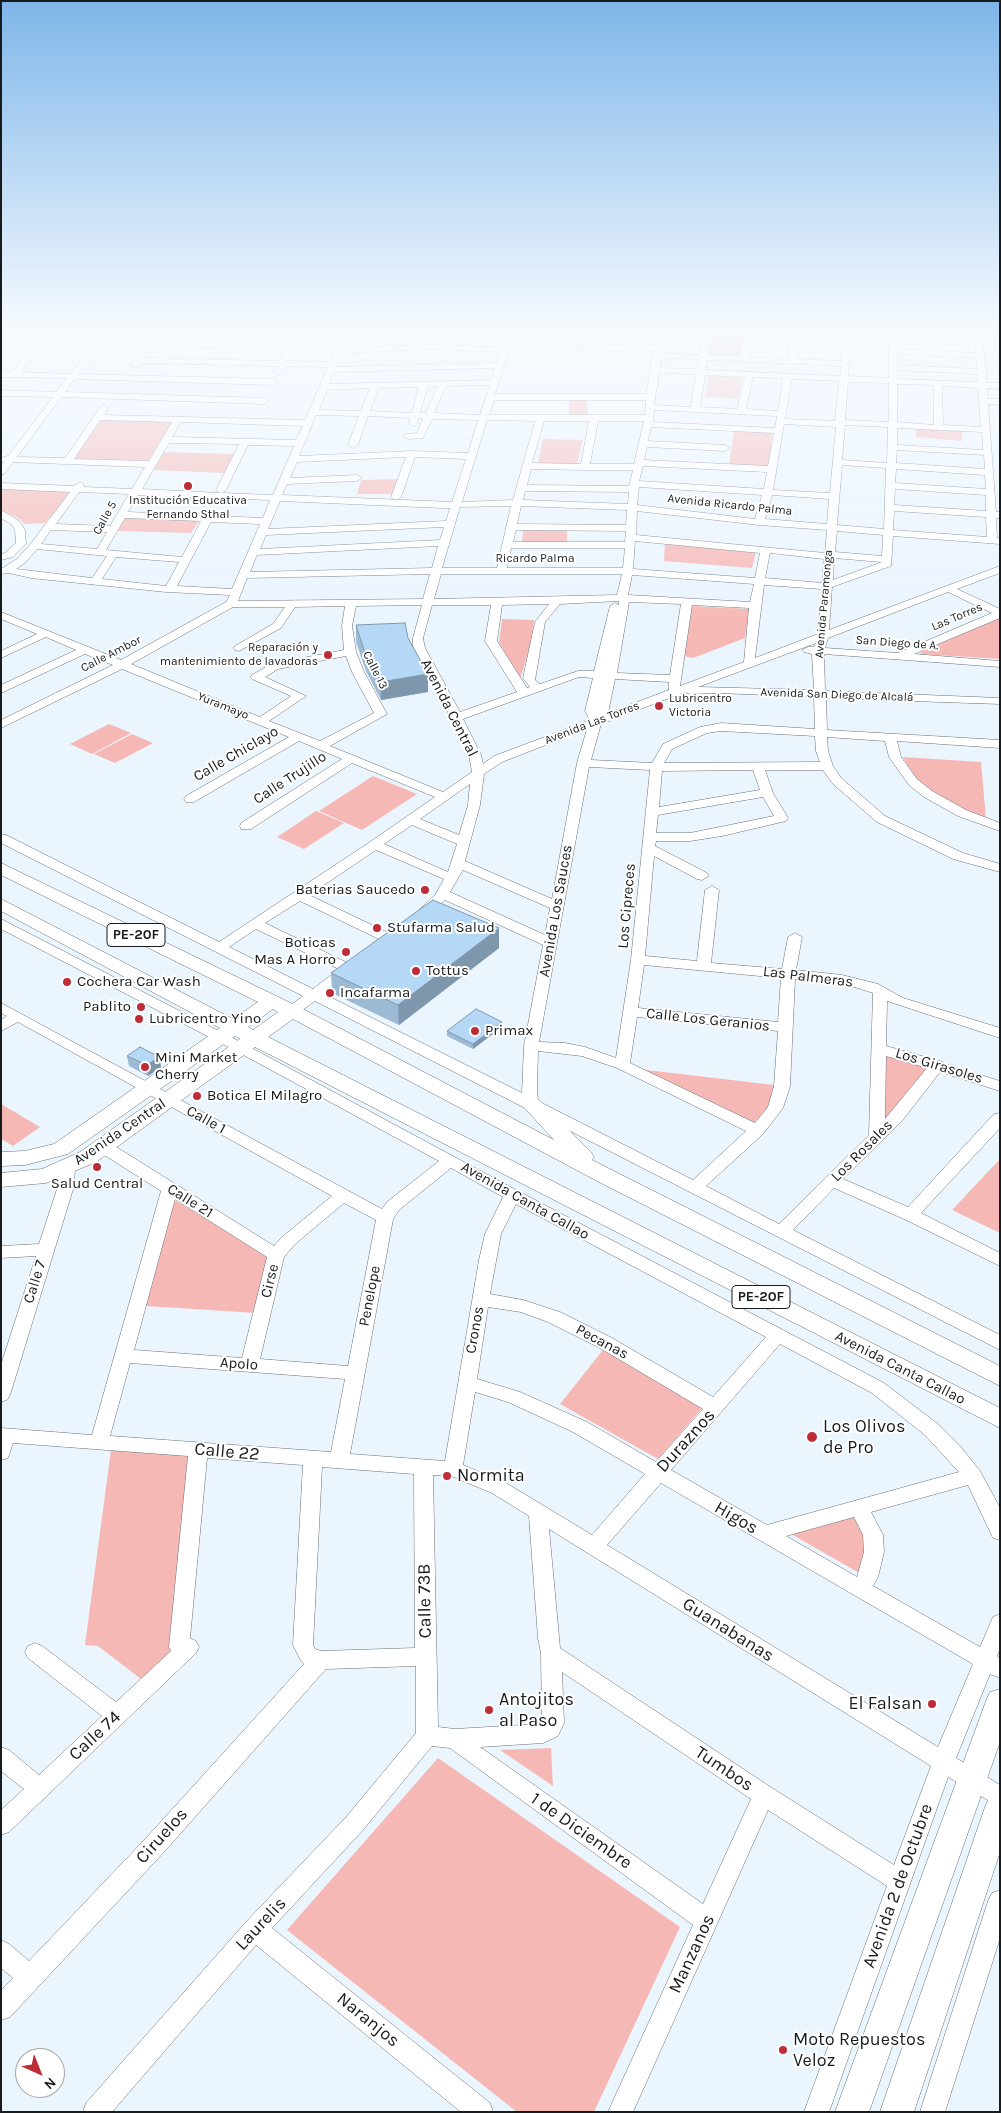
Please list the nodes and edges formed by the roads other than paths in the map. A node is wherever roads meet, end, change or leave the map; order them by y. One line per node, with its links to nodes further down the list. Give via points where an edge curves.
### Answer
1 (30, 427): 34 (street)
2 (91, 427): 36 (street)
3 (174, 427): 23 (street, Calle 5)
4 (250, 427): 24 (street)
5 (308, 427): 25 (street)
6 (360, 427): 27 (street)
7 (411, 427): 8 (street, via 407,439 420,436)
8 (424, 427)
9 (481, 427): 33 (street, Avenida Central)
10 (538, 427): 40 (street)
11 (592, 427): 41 (street)
12 (648, 427): 26 (street, Avenida Los Sauces)
13 (713, 427): 20 (street)
14 (780, 427): 22 (street)
15 (839, 427): 37 (street, Avenida Paramonga)
16 (893, 427): 28 (street)
17 (930, 427): 18 (street)
18 (939, 427): 21 (street)
19 (986, 427): 21 (street)
20 (729, 428): 22 (street); 29 (street)
21 (986, 430): 31 (street)
22 (779, 431): 45 (street)
23 (166, 440): 24 (street); 38 (street, Calle 5)
24 (241, 442): 25 (street); 56 (street)
25 (299, 443): 35 (street)
26 (644, 444): 29 (street); 39 (street, Avenida Los Sauces)
27 (353, 445)
28 (892, 447): 31 (street); 42 (street)
29 (725, 448): 44 (street)
30 (1000, 451): 31 (street)
31 (988, 452): 47 (street)
32 (412, 454): 33 (street); 43 (street); 62 (street)
33 (472, 456): 63 (street, Avenida Central)
34 (5, 459): 36 (street); 46 (street)
35 (292, 459): 43 (street); 48 (street)
36 (67, 462): 38 (street)
37 (836, 462): 42 (street); 60 (street, Avenida Paramonga)
38 (151, 464): 55 (street, Calle 5)
39 (639, 465): 41 (street); 44 (street); 53 (street, Avenida Los Sauces)
40 (528, 466): 41 (street); 54 (street)
41 (585, 466)
42 (891, 466): 47 (street); 51 (street)
43 (362, 467): 48 (street, via 318,480); 61 (street)
44 (722, 467): 45 (street)
45 (772, 470): 57 (street)
46 (1, 472)
47 (988, 472): 58 (street)
48 (285, 476): 59 (street)
49 (1, 482): 52 (street, Avenida Ricardo Palma)
50 (1, 486): 52 (street, Avenida Ricardo Palma)
51 (890, 486): 58 (street); 66 (street)
52 (79, 487): 55 (street, Avenida Ricardo Palma); 74 (street)
53 (634, 487): 54 (street); 57 (street); 65 (street, Avenida Los Sauces)
54 (521, 488): 64 (street)
55 (136, 489): 56 (street, Avenida Ricardo Palma); 59 (street, Avenida Ricardo Palma); 68 (street, Calle 5)
56 (221, 490): 59 (street, Avenida Ricardo Palma)
57 (768, 492): 60 (street); 72 (street)
58 (990, 492): 69 (street)
59 (277, 494): 61 (street, Avenida Ricardo Palma); 71 (street)
60 (833, 496): 76 (street, Avenida Paramonga)
61 (350, 497): 62 (street, Avenida Ricardo Palma); 63 (street, Avenida Ricardo Palma, via 443,505)
62 (396, 497): 63 (street, Avenida Ricardo Palma)
63 (456, 503): 64 (street, Avenida Ricardo Palma); 73 (street, Avenida Central)
64 (517, 503): 65 (street, Avenida Ricardo Palma); 75 (street)
65 (631, 507): 72 (street, Avenida Ricardo Palma); 80 (street, Avenida Los Sauces)
66 (889, 508): 69 (street); 79 (street)
67 (1, 514): 90 (street, via 16,523 21,544 9,555)
68 (121, 515): 70 (street); 77 (street, Calle 5)
69 (995, 515): 81 (street)
70 (208, 518): 71 (street); 92 (street)
71 (265, 521): 78 (street)
72 (759, 522): 76 (street, Avenida Ricardo Palma)
73 (450, 524): 78 (street); 82 (street, Avenida Central)
74 (49, 527): 77 (street); 84 (street)
75 (511, 527): 80 (street); 83 (street)
76 (831, 528): 79 (street, Avenida Ricardo Palma); 89 (street, Avenida Paramonga)
77 (113, 529): 86 (street, Calle 5)
78 (261, 532): 87 (street)
79 (888, 532): 81 (street, Avenida Ricardo Palma); 91 (street)
80 (629, 537): 83 (street); 85 (street); 96 (street, Avenida Los Sauces)
81 (996, 541)
82 (444, 543): 87 (street); 94 (street, Avenida Central)
83 (508, 545): 95 (street)
84 (34, 546): 86 (street); 97 (street, via 22,561)
85 (765, 551): 89 (street); 100 (street)
86 (100, 552): 88 (street)
87 (254, 552): 98 (street)
88 (113, 554): 92 (street); 99 (street)
89 (829, 556): 91 (street); 101 (street, Avenida Paramonga)
90 (1, 557)
91 (887, 559): 101 (street, via 887,564)
92 (186, 560): 102 (street)
93 (1000, 569): 103 (street, Avenida Las Torres)
94 (437, 571): 95 (street, Ricardo Palma); 98 (street, Ricardo Palma); 107 (street, Avenida Central)
95 (501, 571): 96 (street, Ricardo Palma)
96 (628, 571): 100 (street, Ricardo Palma); 105 (street, Avenida Los Sauces)
97 (4, 572): 99 (street)
98 (242, 575): 104 (street)
99 (96, 580): 102 (street)
100 (759, 580): 101 (street, Ricardo Palma); 113 (street)
101 (826, 586): 117 (street, Avenida Paramonga)
102 (170, 589): 104 (street)
103 (948, 589): 114 (street); 117 (street, Avenida Las Torres)
104 (236, 592): 112 (street)
105 (622, 598): 106 (street); 109 (street); 128 (street, Avenida Los Sauces, via 625,603)
106 (557, 601): 108 (street); 130 (street, via 540,622 529,678)
107 (428, 602): 108 (street); 111 (street); 136 (street, Avenida Central, via 418,638 419,648)
108 (497, 602): 132 (street, via 491,641)
109 (687, 602): 113 (street); 129 (street)
110 (292, 603): 111 (street); 112 (street); 118 (street, via 277,626)
111 (351, 603): 121 (street, Calle 13, via 347,626)
112 (231, 604): 125 (street, Calle Ambor)
113 (754, 605): 127 (street)
114 (1000, 613): 124 (street, Las Torres)
115 (2, 616): 116 (street, Yuramayo)
116 (47, 633): 119 (street, Yuramayo); 123 (street)
117 (823, 637): 120 (street, Avenida Las Torres); 122 (street, Avenida Paramonga)
118 (239, 648)
119 (86, 649): 125 (street, Yuramayo); 131 (street)
120 (792, 649): 122 (street, San Diego de A.); 127 (street, Avenida Las Torres)
121 (350, 652): 138 (street, via 275,666 258,674 256,677 300,696); 144 (street, Calle 13, via 380,716)
122 (818, 652): 124 (street, San Diego de A.); 134 (street, Avenida Paramonga)
123 (1, 656)
124 (897, 657): 126 (street, San Diego de A.)
125 (123, 664): 137 (street, Calle Ambor); 138 (street, Yuramayo)
126 (1000, 664)
127 (749, 665): 133 (street, Avenida Las Torres)
128 (603, 675): 129 (street); 130 (street, via 578,674); 139 (street, Avenida Los Sauces, via 603,712)
129 (676, 679): 133 (street)
130 (538, 688): 132 (street)
131 (1, 690)
132 (524, 693): 136 (street)
133 (674, 693): 134 (street, Avenida San Diego de Alcalá, via 720,690); 139 (street, Avenida Las Torres)
134 (820, 694): 135 (street, Avenida San Diego de Alcalá); 140 (street, Avenida Paramonga)
135 (1000, 701)
136 (456, 717): 150 (street, Avenida Central, via 475,756)
137 (5, 720)
138 (261, 721): 141 (street, Yuramayo)
139 (596, 721): 146 (street, Avenida Los Sauces, via 586,746); 150 (street, Avenida Las Torres, via 498,759)
140 (821, 732): 142 (street); 148 (street, Avenida Paramonga); 149 (street, Los Cipreces, via 712,728 673,743 664,751)
141 (298, 736): 144 (street, Yuramayo); 153 (street, Calle Chiclayo)
142 (890, 737): 143 (street); 157 (street, via 895,756 913,782 962,813)
143 (1000, 744)
144 (320, 746): 145 (street, Yuramayo)
145 (351, 758): 152 (street, Yuramayo); 156 (street, Calle Trujillo)
146 (584, 763): 149 (street); 171 (street, Avenida Los Sauces)
147 (758, 766): 148 (street); 149 (street); 151 (street)
148 (827, 766): 164 (street, Avenida Paramonga, via 850,794 881,819 958,856)
149 (656, 767): 154 (street, Los Cipreces)
150 (478, 773): 152 (street, Avenida Las Torres); 159 (street, Avenida Central)
151 (767, 793): 154 (street); 160 (street, via 782,818 690,838)
152 (445, 796): 155 (street, Avenida Las Torres)
153 (190, 800)
154 (652, 812): 160 (street, Los Cipreces)
155 (411, 820): 159 (street); 161 (street, Avenida Las Torres)
156 (246, 826)
157 (1000, 827)
158 (1, 838): 177 (street)
159 (464, 842): 162 (street, Avenida Central)
160 (650, 842): 165 (street); 180 (street, Los Cipreces)
161 (375, 845): 166 (street); 169 (street, Avenida Las Torres)
162 (458, 863): 166 (street, Avenida Central); 171 (street)
163 (1, 868): 186 (main road, PE-20F)
164 (1000, 868)
165 (702, 876)
166 (452, 878): 168 (street, Avenida Central)
167 (712, 890): 181 (street)
168 (443, 894): 175 (street, Avenida Central); 176 (street)
169 (299, 895): 173 (street, Avenida Las Torres); 175 (street)
170 (1, 904): 194 (main road, PE-20F, via 165,990 186,994)
171 (556, 906): 176 (street, Avenida Los Sauces)
172 (1, 924): 194 (street, Avenida Canta Callao)
173 (256, 924): 177 (street, Avenida Las Torres); 182 (street)
174 (795, 937): 183 (street)
175 (390, 939): 178 (street, Avenida Central)
176 (550, 942): 195 (street, Avenida Los Sauces)
177 (220, 947): 185 (street)
178 (376, 949)
179 (363, 959): 182 (street, Avenida Central)
180 (638, 960): 181 (street, Las Palmeras); 189 (street, Los Cipreces)
181 (704, 966): 183 (street, Las Palmeras)
182 (349, 969): 185 (street, Avenida Central)
183 (788, 974): 184 (street, Las Palmeras, via 842,979); 192 (street)
184 (880, 991): 193 (street, Las Palmeras, via 898,1000); 196 (street)
185 (314, 995): 188 (street, Avenida Central); 202 (street)
186 (272, 1001): 188 (main road, PE-20F); 194 (main road, Avenida Central)
187 (1, 1007): 190 (street, Calle 1)
188 (292, 1011): 194 (main road, Avenida Central); 210 (main road, PE-20F)
189 (630, 1012): 192 (street, Calle Los Geranios); 197 (street, Los Cipreces)
190 (18, 1016): 191 (street); 200 (street, Calle 1)
191 (1, 1027)
192 (785, 1028): 204 (street, via 782,1086 775,1108)
193 (1000, 1033)
194 (238, 1035): 200 (main road, Avenida Central); 201 (main road, Avenida Central); 208 (street, Avenida Canta Callao); 234 (main road, Avenida Canta Callao / PE-20F)
195 (531, 1046): 197 (street, via 585,1052); 202 (street, Avenida Los Sauces, via 528,1090)
196 (878, 1048): 198 (street, Los Girasoles); 205 (street)
197 (622, 1065): 204 (street)
198 (938, 1065): 199 (street, Los Girasoles); 205 (street, Los Rosales)
199 (1000, 1086)
200 (148, 1089): 201 (street, Calle 1); 207 (main road, Avenida Central, via 61,1149 25,1158)
201 (168, 1099): 206 (main road, Avenida Central); 216 (street, Calle 1)
202 (531, 1104): 210 (main road, via 556,1132); 213 (street)
203 (1000, 1118): 217 (street)
204 (757, 1130): 213 (street)
205 (877, 1135): 212 (street, Los Rosales)
206 (104, 1147): 209 (main road, Avenida Central); 214 (street, Calle 21)
207 (1, 1159)
208 (450, 1160): 215 (street, Avenida Canta Callao); 218 (street, via 393,1206)
209 (67, 1168): 211 (main road, Avenida Central, via 46,1176); 220 (street, Calle 7, via 66,1186)
210 (607, 1177): 230 (main road, PE-20F)
211 (1, 1180)
212 (832, 1182): 217 (street); 219 (street, Los Rosales)
213 (694, 1188): 219 (street)
214 (170, 1189): 222 (street, Calle 21); 227 (street)
215 (512, 1195): 224 (street, Cronos, via 494,1234); 225 (street, Avenida Canta Callao)
216 (342, 1196): 218 (street, Calle 1); 222 (street, Cirse)
217 (910, 1215): 223 (street)
218 (385, 1218): 229 (street, Penelope)
219 (781, 1232): 226 (street)
220 (45, 1250): 221 (street); 232 (street, Calle 7)
221 (1, 1252)
222 (276, 1255): 228 (street, Cirse)
223 (1000, 1260)
224 (480, 1299): 231 (street, Cronos); 233 (street, Pecanas, via 523,1306 554,1317 606,1343)
225 (778, 1335): 233 (street, Duraznos); 243 (street, Avenida Canta Callao, via 898,1402 932,1430)
226 (1000, 1343)
227 (124, 1356): 228 (street, Apolo); 236 (street)
228 (250, 1364): 229 (street, Apolo)
229 (355, 1373): 239 (street, Penelope)
230 (1000, 1377)
231 (466, 1383): 241 (street, Cronos); 242 (street, Higos, via 514,1397 552,1413)
232 (1, 1396)
233 (716, 1408): 242 (street, Duraznos)
234 (997, 1418)
235 (2, 1441): 236 (street, Calle 22)
236 (99, 1442): 237 (street, Calle 22)
237 (198, 1449): 238 (street, Calle 22); 257 (street, Calle 74, via 184,1647)
238 (313, 1459): 239 (street, Calle 22); 254 (street, via 303,1645 308,1655)
239 (339, 1460): 240 (street, Calle 22)
240 (424, 1467): 241 (street, Calle 22); 253 (street, Calle 73B)
241 (453, 1469): 245 (street, Guanabanas, via 499,1488)
242 (657, 1473): 247 (street, Higos); 248 (street, Duraznos)
243 (973, 1476): 244 (street); 246 (street, Avenida Canta Callao)
244 (859, 1506): 247 (street); 249 (street, via 873,1536 874,1552 868,1577)
245 (538, 1512): 248 (street, Guanabanas); 252 (street)
246 (1000, 1532)
247 (764, 1534): 249 (street, Higos)
248 (594, 1546): 261 (street, Guanabanas)
249 (860, 1590): 255 (street, Higos)
250 (1000, 1623): 255 (street)
251 (35, 1652): 257 (street)
252 (551, 1653): 259 (street, via 553,1723 550,1729 543,1733); 264 (street, Tumbos)
253 (425, 1658): 254 (street); 258 (street, Calle 73B)
254 (321, 1660): 273 (street, Ciruelos)
255 (992, 1666): 261 (street, Avenida 2 de Octubre)
256 (1000, 1701): 262 (main road, Avenida 2 de Octubre)
257 (117, 1715): 263 (street, Calle 74)
258 (428, 1736): 259 (street); 271 (street, Laurelis, via 355,1823)
259 (455, 1739): 270 (street, 1 de Diciembre)
260 (1, 1757): 263 (street)
261 (943, 1762): 262 (street, Guanabanas); 268 (street, Avenida 2 de Octubre)
262 (970, 1779): 265 (street, Guanabanas); 279 (main road, Avenida 2 de Octubre)
263 (39, 1788): 267 (street, Calle 74)
264 (764, 1795): 268 (street, Tumbos); 270 (street, Manzanos)
265 (1000, 1797)
266 (1000, 1807): 280 (main road)
267 (1, 1825)
268 (899, 1881): 278 (street, Avenida 2 de Octubre)
269 (1000, 1901): 281 (street)
270 (707, 1921): 277 (street, Manzanos)
271 (255, 1929): 275 (street, Laurelis); 276 (street, Naranjos)
272 (1, 1952): 273 (street)
273 (30, 1978): 274 (street, Ciruelos)
274 (1, 2008)
275 (95, 2112)
276 (481, 2112)
277 (620, 2112)
278 (816, 2112)
279 (852, 2112)
280 (897, 2112)
281 (932, 2112)

